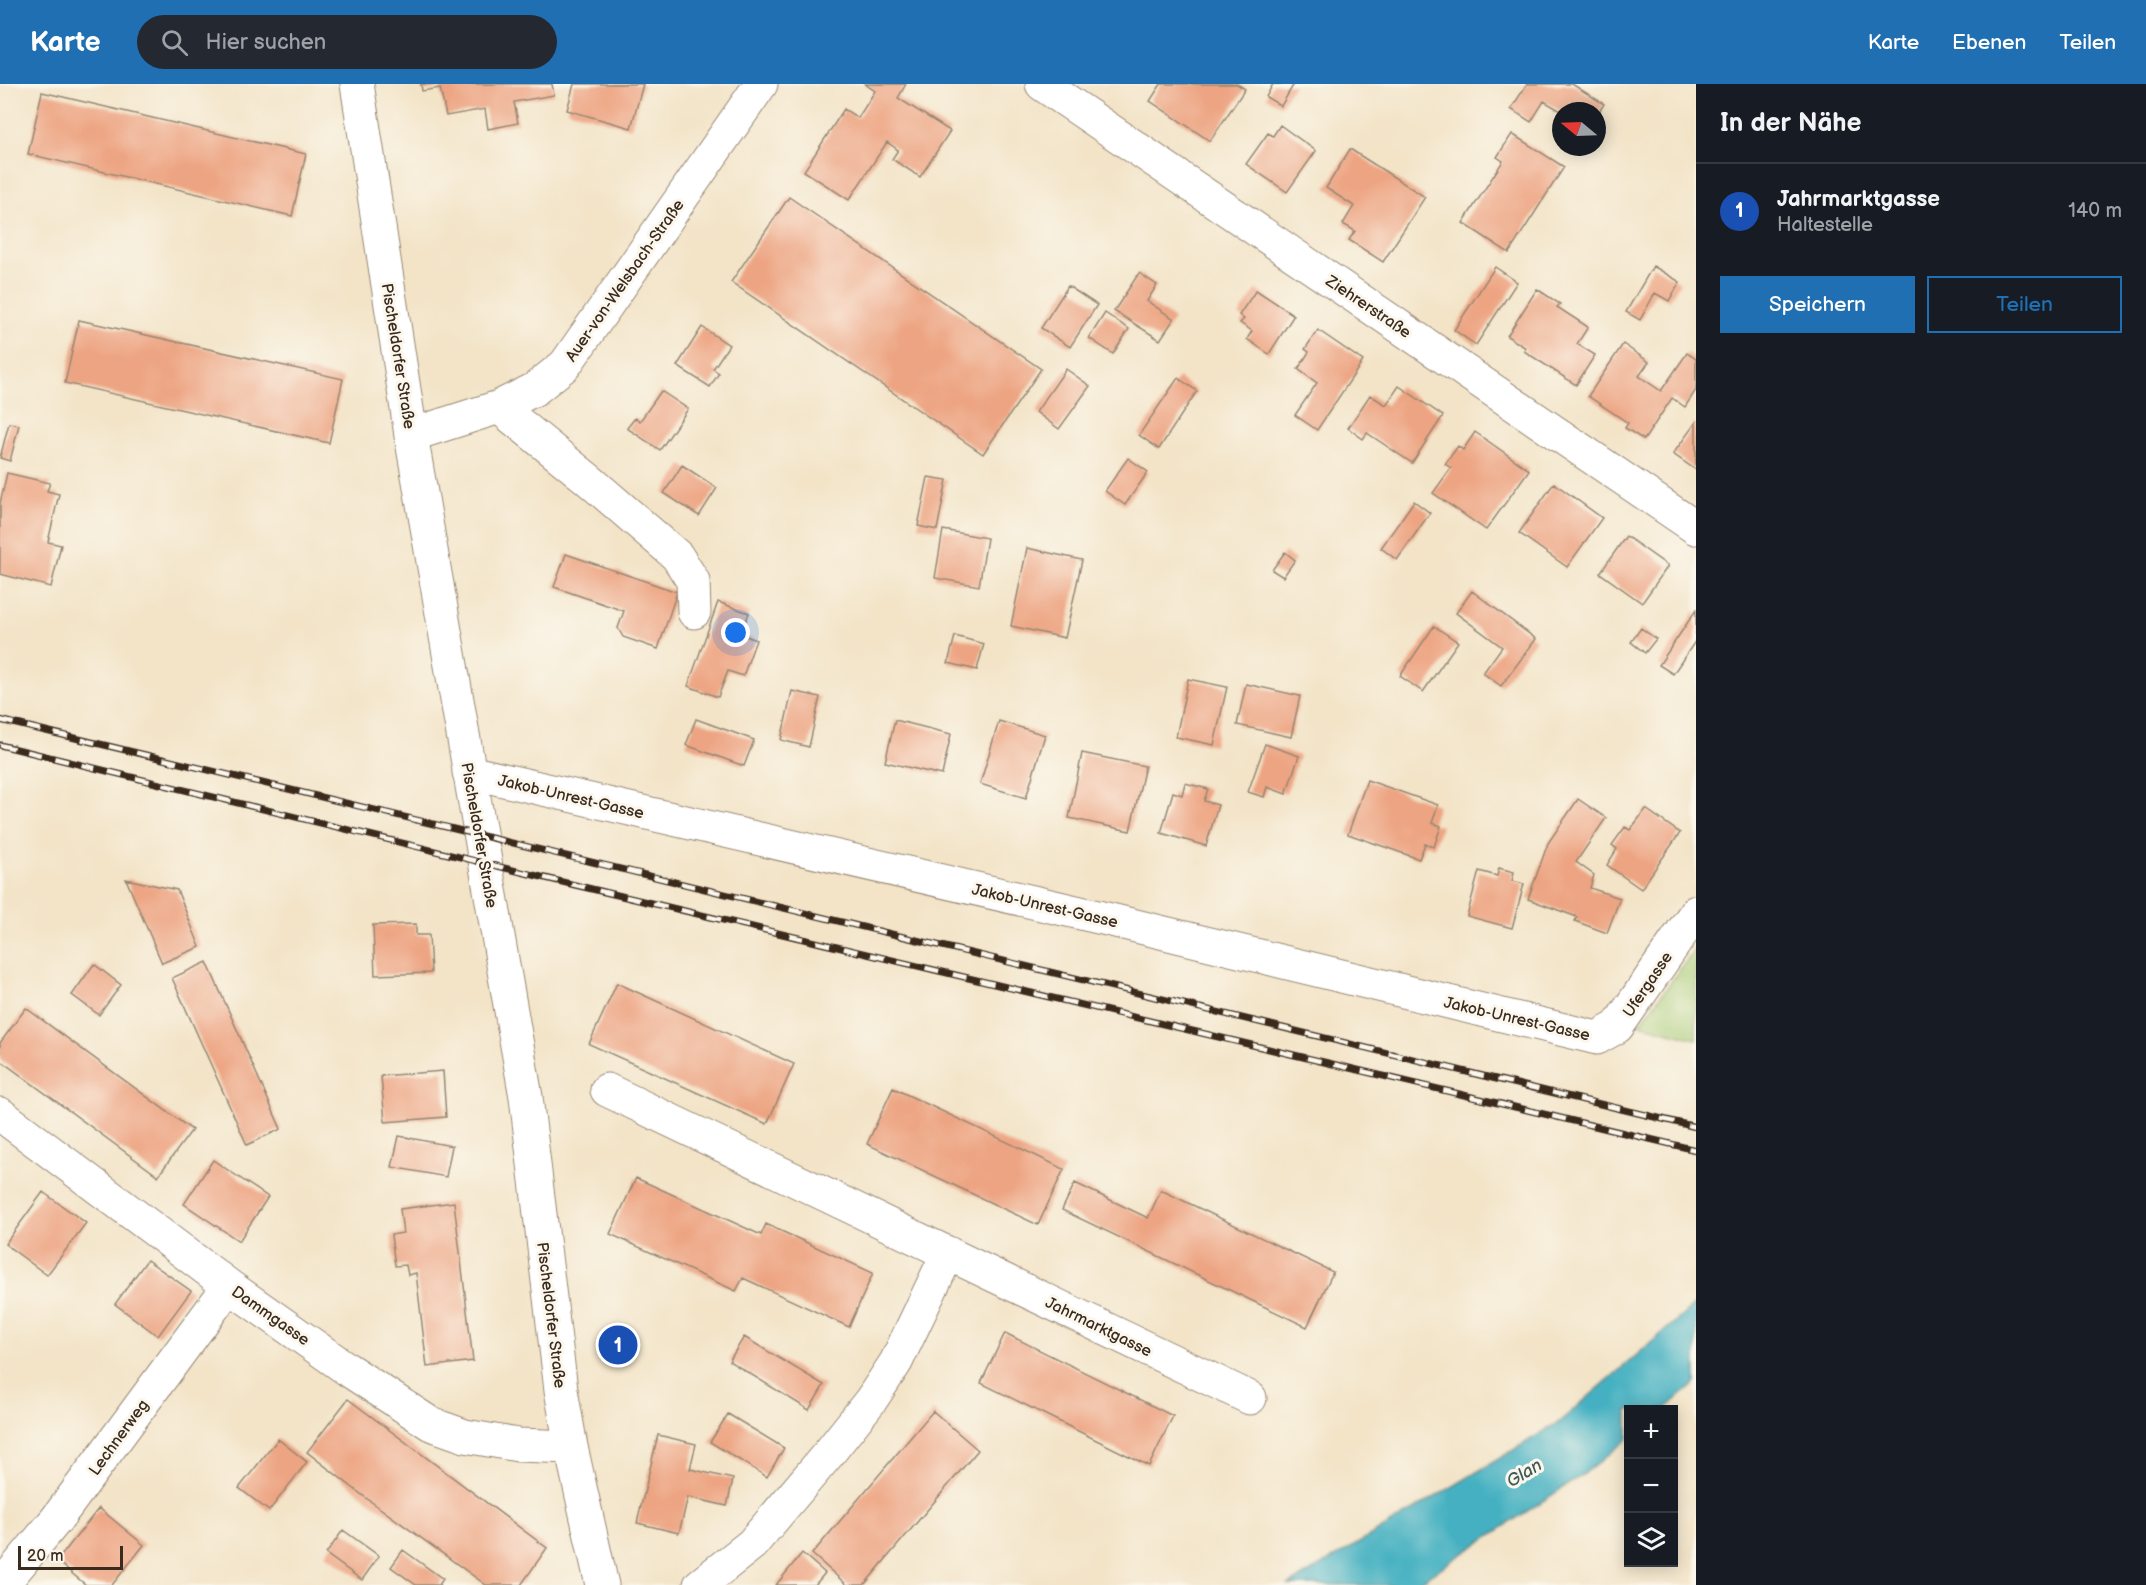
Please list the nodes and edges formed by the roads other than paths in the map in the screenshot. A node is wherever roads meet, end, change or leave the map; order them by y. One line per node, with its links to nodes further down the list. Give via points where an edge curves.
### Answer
1 (357, 84): 5 (street, Pischeldorfer Straße)
2 (760, 84): 4 (street, Auer-von-Welsbach-Straße, via 565,365 535,389)
3 (1042, 84): 6 (street, Ziehrerstraße)
4 (499, 407): 5 (street, Auer-von-Welsbach-Straße); 7 (street, via 677,556 693,581)
5 (411, 435): 8 (street, Pischeldorfer Straße)
6 (1696, 528)
7 (694, 612)
8 (469, 772): 10 (street, Jakob-Unrest-Gasse, via 1111,920 1597,1038); 16 (street, Pischeldorfer Straße, via 526,1098 561,1390)
9 (1696, 912): 10 (street, Ufergasse)
10 (1617, 1027)
11 (607, 1090): 13 (street, Jahrmarktgasse)
12 (0, 1114): 14 (street, Dammgasse)
13 (948, 1253): 15 (street, Jahrmarktgasse); 19 (street, via 896,1362 871,1400 752,1544)
14 (229, 1286): 16 (street, Dammgasse, via 432,1425 518,1445); 17 (street, Lechnerweg, via 56,1520)
15 (1250, 1398)
16 (572, 1447): 18 (street, Pischeldorfer Straße)
17 (2, 1585)
18 (602, 1585)
19 (700, 1585)

